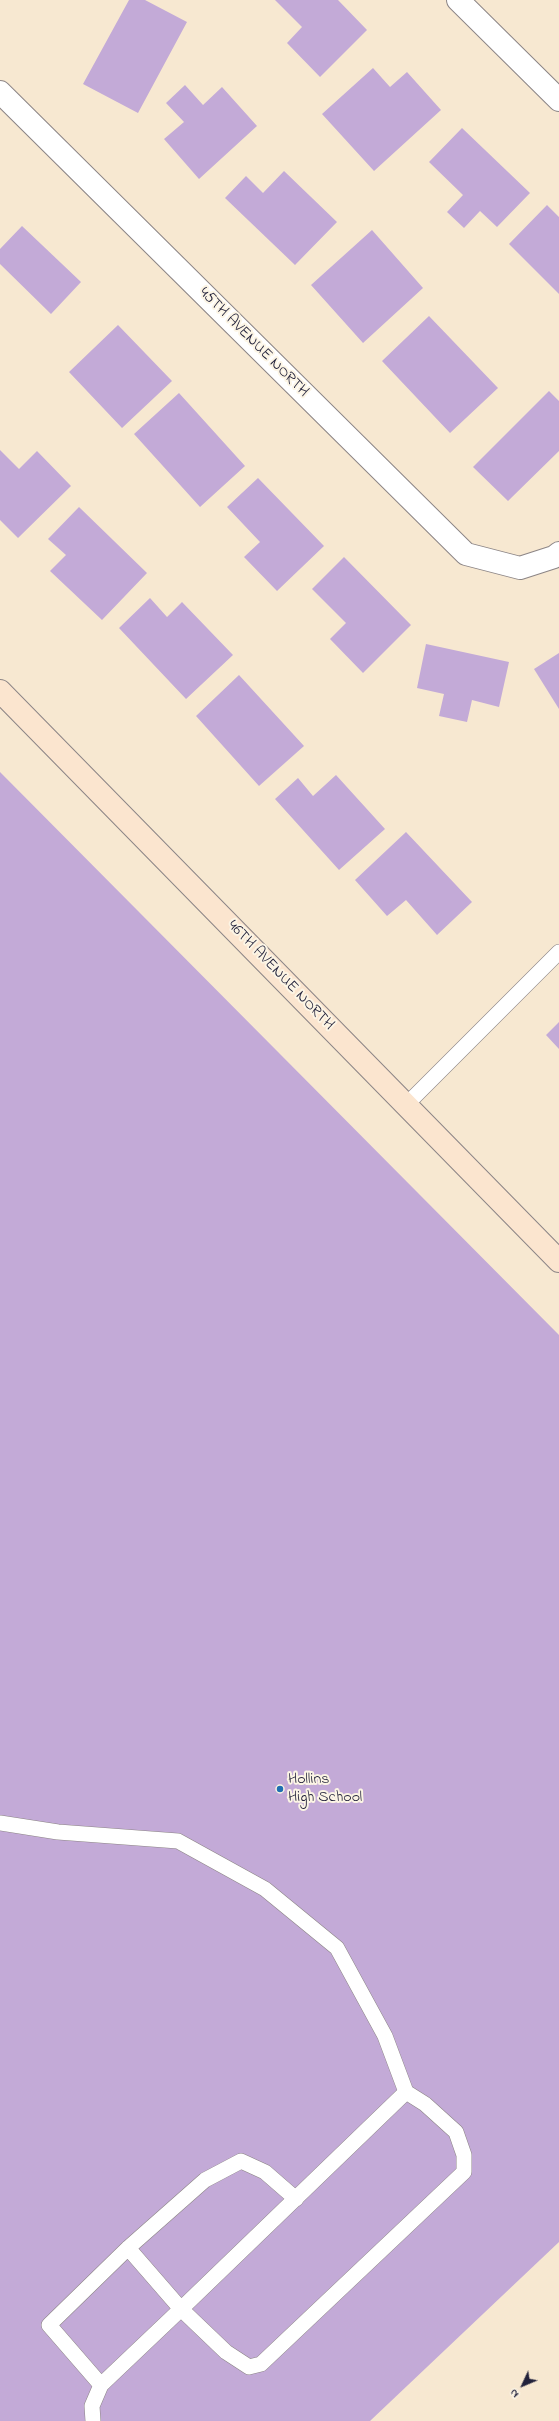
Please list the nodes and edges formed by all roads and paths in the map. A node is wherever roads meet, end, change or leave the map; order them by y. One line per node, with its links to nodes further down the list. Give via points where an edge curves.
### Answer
1 (458, 0): 3 (street)
2 (0, 92): 4 (street, 45TH AVENUE NORTH, via 466,554 520,568 554,557)
3 (559, 100)
4 (559, 552)
5 (0, 691): 7 (street, 46TH AVENUE NORTH)
6 (559, 952): 7 (lane)
7 (406, 1105): 8 (street, 46TH AVENUE NORTH)
8 (559, 1261)
9 (0, 1823): 10 (lane, via 58,1832 178,1841 264,1889 337,1948 385,2036)
10 (406, 2092): 11 (lane); 13 (lane, via 456,2132 464,2155 464,2172 261,2364 249,2368 226,2352)
11 (296, 2199): 12 (lane, via 265,2172 241,2161 205,2180); 13 (lane)
12 (128, 2248): 13 (lane); 14 (lane, via 49,2325)
13 (181, 2309): 14 (lane)
14 (100, 2385): 15 (lane, via 92,2406)
15 (93, 2421)

